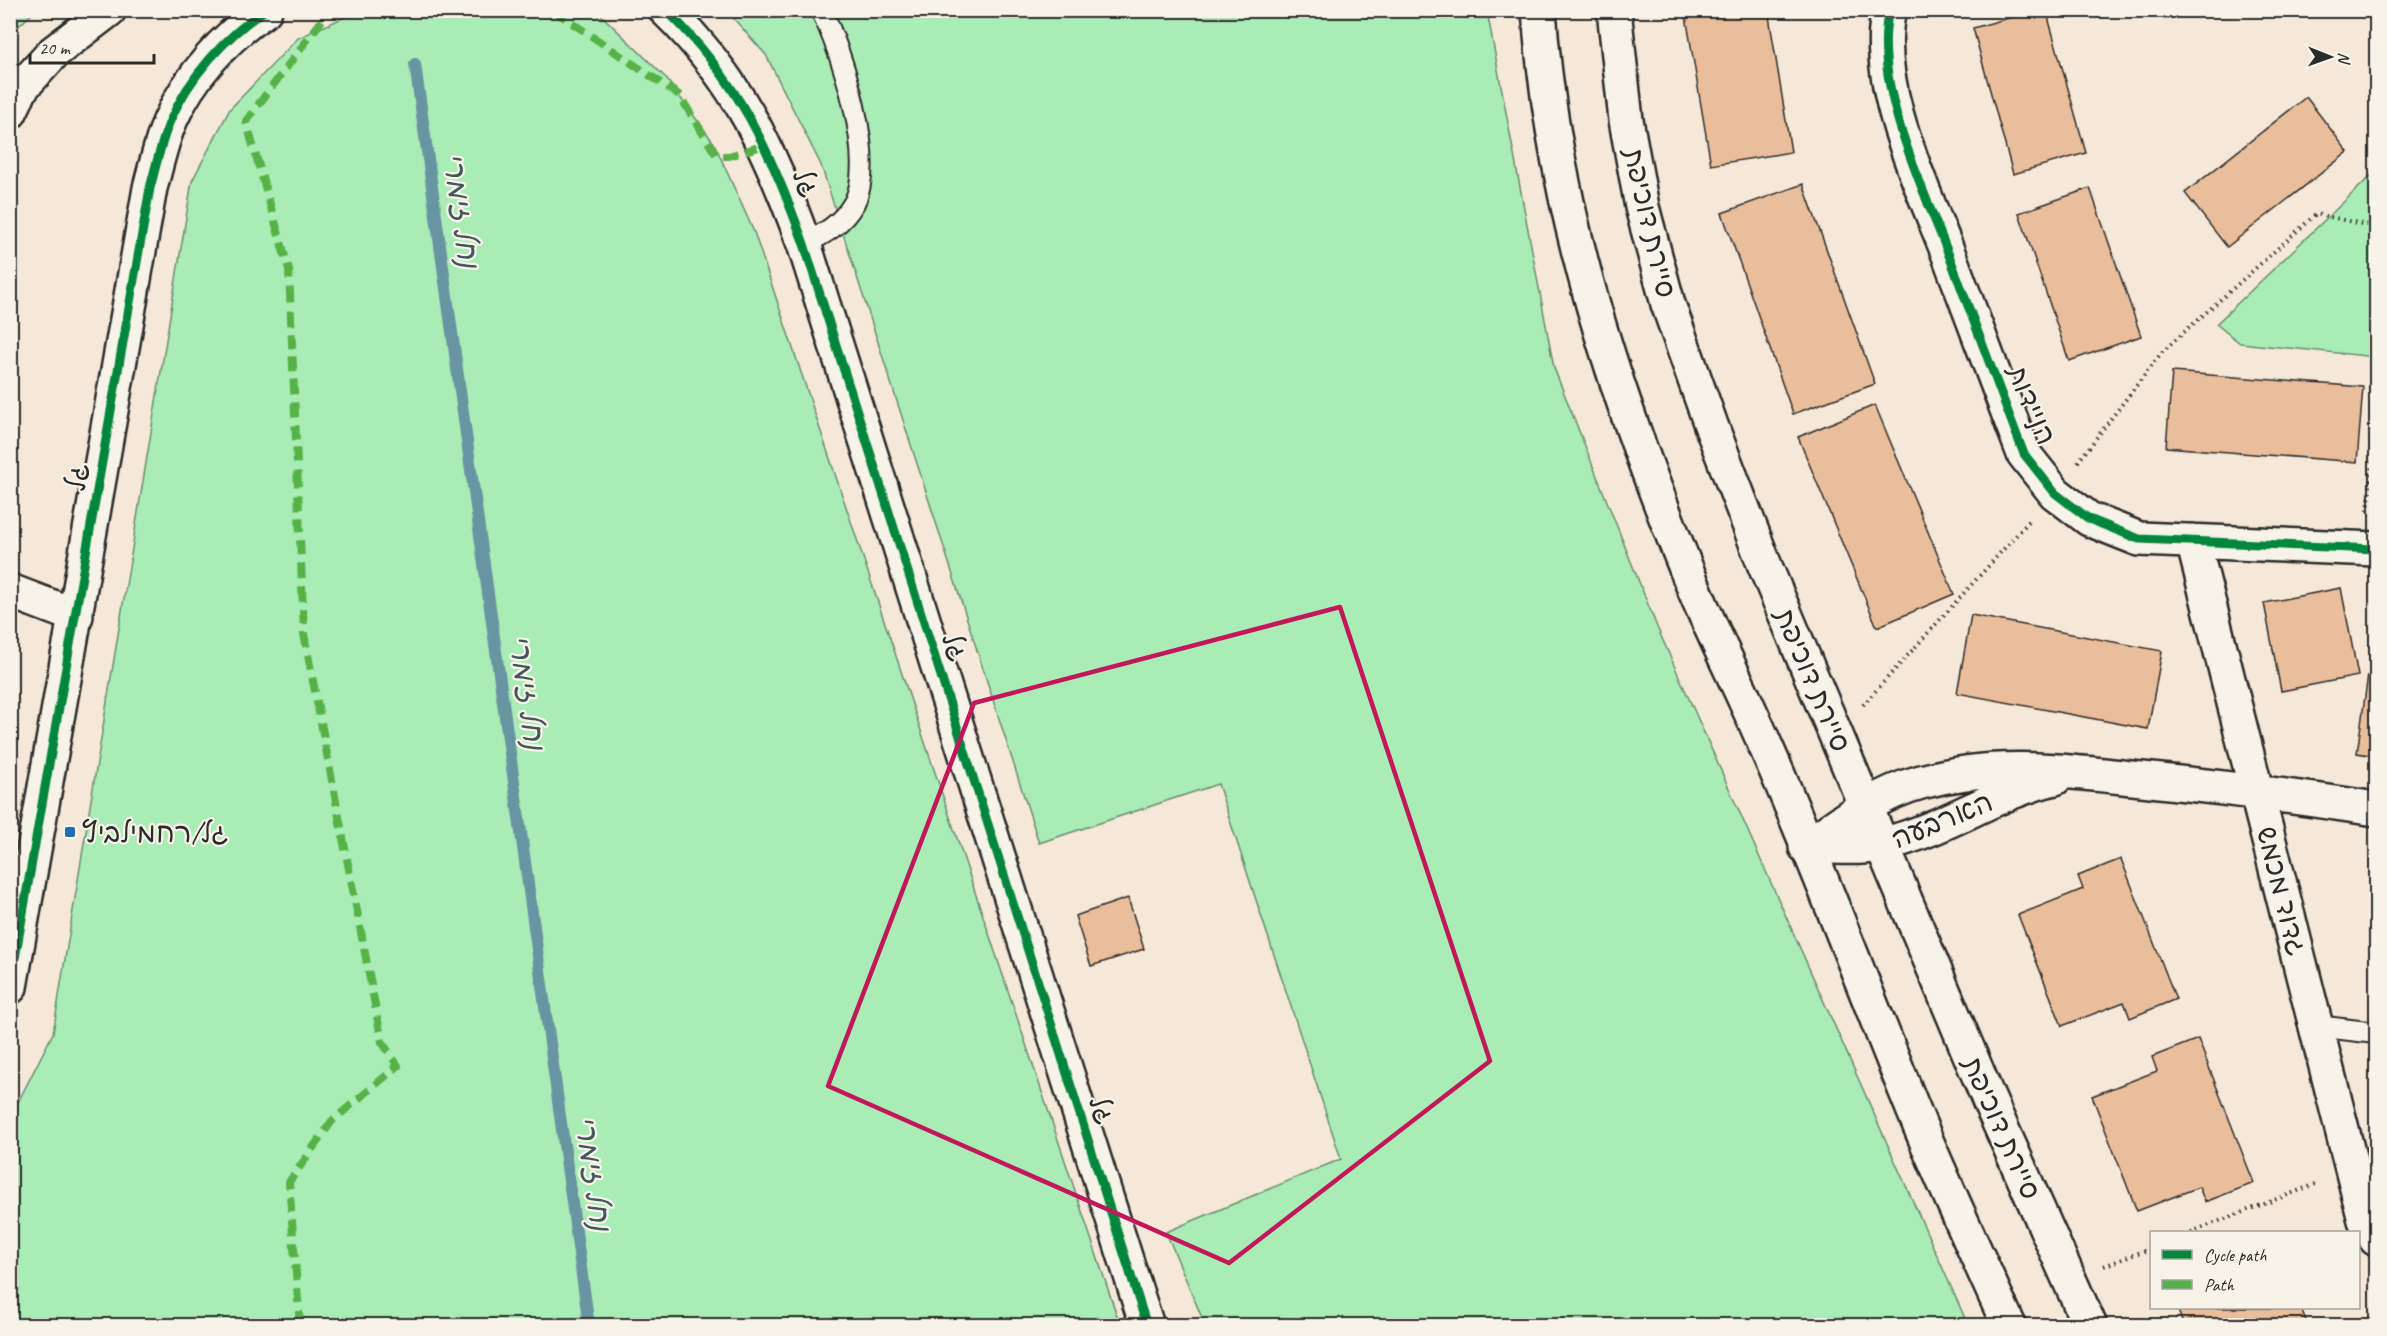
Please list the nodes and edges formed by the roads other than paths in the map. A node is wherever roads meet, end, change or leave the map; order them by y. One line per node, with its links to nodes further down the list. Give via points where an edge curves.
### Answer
1 (109, 10): 8 (street, via 54,52 22,87)
2 (266, 10): 13 (street, גל, via 209,58 170,121 150,188)
3 (666, 10): 9 (street, גל, via 721,70 749,112 780,176)
4 (821, 10): 9 (lane, via 849,86 861,137 860,174 854,202 831,230)
5 (1539, 10): 19 (street, via 1557,154 1570,224 1597,326 1697,595 1767,748)
6 (1614, 10): 16 (street, סיירת דוכיפת, via 1626,120 1642,207 1668,304 1765,566)
7 (1889, 10): 10 (street, הניידות, via 1885,64 1903,134 2024,454 2055,493 2089,519 2139,539)
8 (10, 112)
9 (804, 244): 24 (street, גל)
10 (2193, 541): 11 (street, הניידות); 15 (street, גדוד מכמש)
11 (2370, 549)
12 (10, 591): 13 (street)
13 (76, 616): 20 (street, גל)
14 (2083, 772): 15 (street, הארבעה); 16 (street, הארבעה, via 2017,767 1971,771 1918,783); 18 (street, הארבעה, via 2026,785)
15 (2256, 790): 17 (street, הארבעה); 21 (street, גדוד מכמש)
16 (1865, 804): 18 (street, סיירת דוכיפת); 19 (street, הארבעה)
17 (2376, 809)
18 (1883, 845): 19 (street, הארבעה); 26 (street, סיירת דוכיפת, via 1989,1100)
19 (1806, 847): 25 (street, via 1921,1130)
20 (10, 987)
21 (2316, 1026): 22 (lane); 23 (street, גדוד מכמש, via 2365,1220)
22 (2376, 1033)
23 (2376, 1239)
24 (1147, 1326)
25 (2009, 1326)
26 (2090, 1326)

